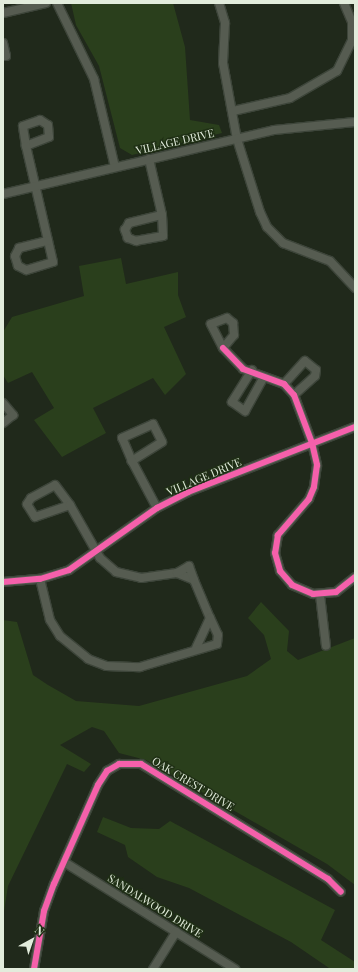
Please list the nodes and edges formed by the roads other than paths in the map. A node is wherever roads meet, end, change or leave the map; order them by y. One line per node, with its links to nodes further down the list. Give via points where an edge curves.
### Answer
1 (46, 3): 5 (street)
2 (57, 3): 13 (street, via 94,79)
3 (219, 3): 8 (street, via 225,23 223,64)
4 (344, 3): 8 (street, via 352,22 352,40 337,71 290,98)
5 (3, 13)
6 (3, 43): 7 (street, via 6,56)
7 (3, 56)
8 (233, 111): 10 (street)
9 (355, 122): 10 (street, VILLAGE DRIVE, via 274,130)
10 (237, 139): 12 (street, VILLAGE DRIVE); 18 (street, via 267,227 292,248 330,261)
11 (26, 146): 14 (street)
12 (149, 159): 13 (street, VILLAGE DRIVE); 16 (street)
13 (116, 167): 14 (street, VILLAGE DRIVE)
14 (35, 184): 15 (street, VILLAGE DRIVE); 17 (street)
15 (3, 194)
16 (162, 215): 16 (street, via 165,232 160,238 136,241 126,234 129,223)
17 (48, 241): 17 (street, via 53,262 26,270 18,266 15,256 19,248)
18 (355, 288)
19 (223, 348): 20 (street, via 231,360)
20 (252, 370): 21 (street); 21 (street, via 232,402 245,411)
21 (264, 377): 22 (street)
22 (284, 384): 23 (street); 23 (street, via 305,361 316,370 315,376)
23 (294, 395): 27 (street)
24 (3, 403): 25 (street, via 13,415)
25 (3, 423)
26 (355, 427): 27 (street, VILLAGE DRIVE)
27 (312, 443): 30 (street, VILLAGE DRIVE, via 188,492); 35 (street, via 317,465 312,493 282,526 275,553 280,571 288,582 299,590)
28 (132, 461): 28 (street, via 122,438 153,424 162,442); 30 (street)
29 (70, 505): 29 (street, via 55,484 31,498 27,504 35,517); 31 (street)
30 (157, 508): 31 (street, VILLAGE DRIVE)
31 (97, 552): 33 (street, VILLAGE DRIVE, via 69,570); 36 (street, via 107,566 129,576 177,573 194,580)
32 (355, 577): 35 (street, via 340,590)
33 (40, 579): 34 (street, VILLAGE DRIVE); 38 (street, via 47,611 56,630 73,649 92,661 118,668 140,667)
34 (3, 582)
35 (320, 595): 37 (street)
36 (210, 618): 38 (street); 38 (street, via 218,635 217,644)
37 (326, 646)
38 (196, 648)
39 (64, 862): 40 (street, OAK CREST DRIVE, via 102,776 113,767 134,762 328,879); 41 (street, SANDALWOOD DRIVE); 42 (street, OAK CREST DRIVE, via 44,911)
40 (341, 892)
41 (176, 932): 43 (street); 44 (street, SANDALWOOD DRIVE)
42 (34, 969)
43 (153, 969)
44 (235, 969)

